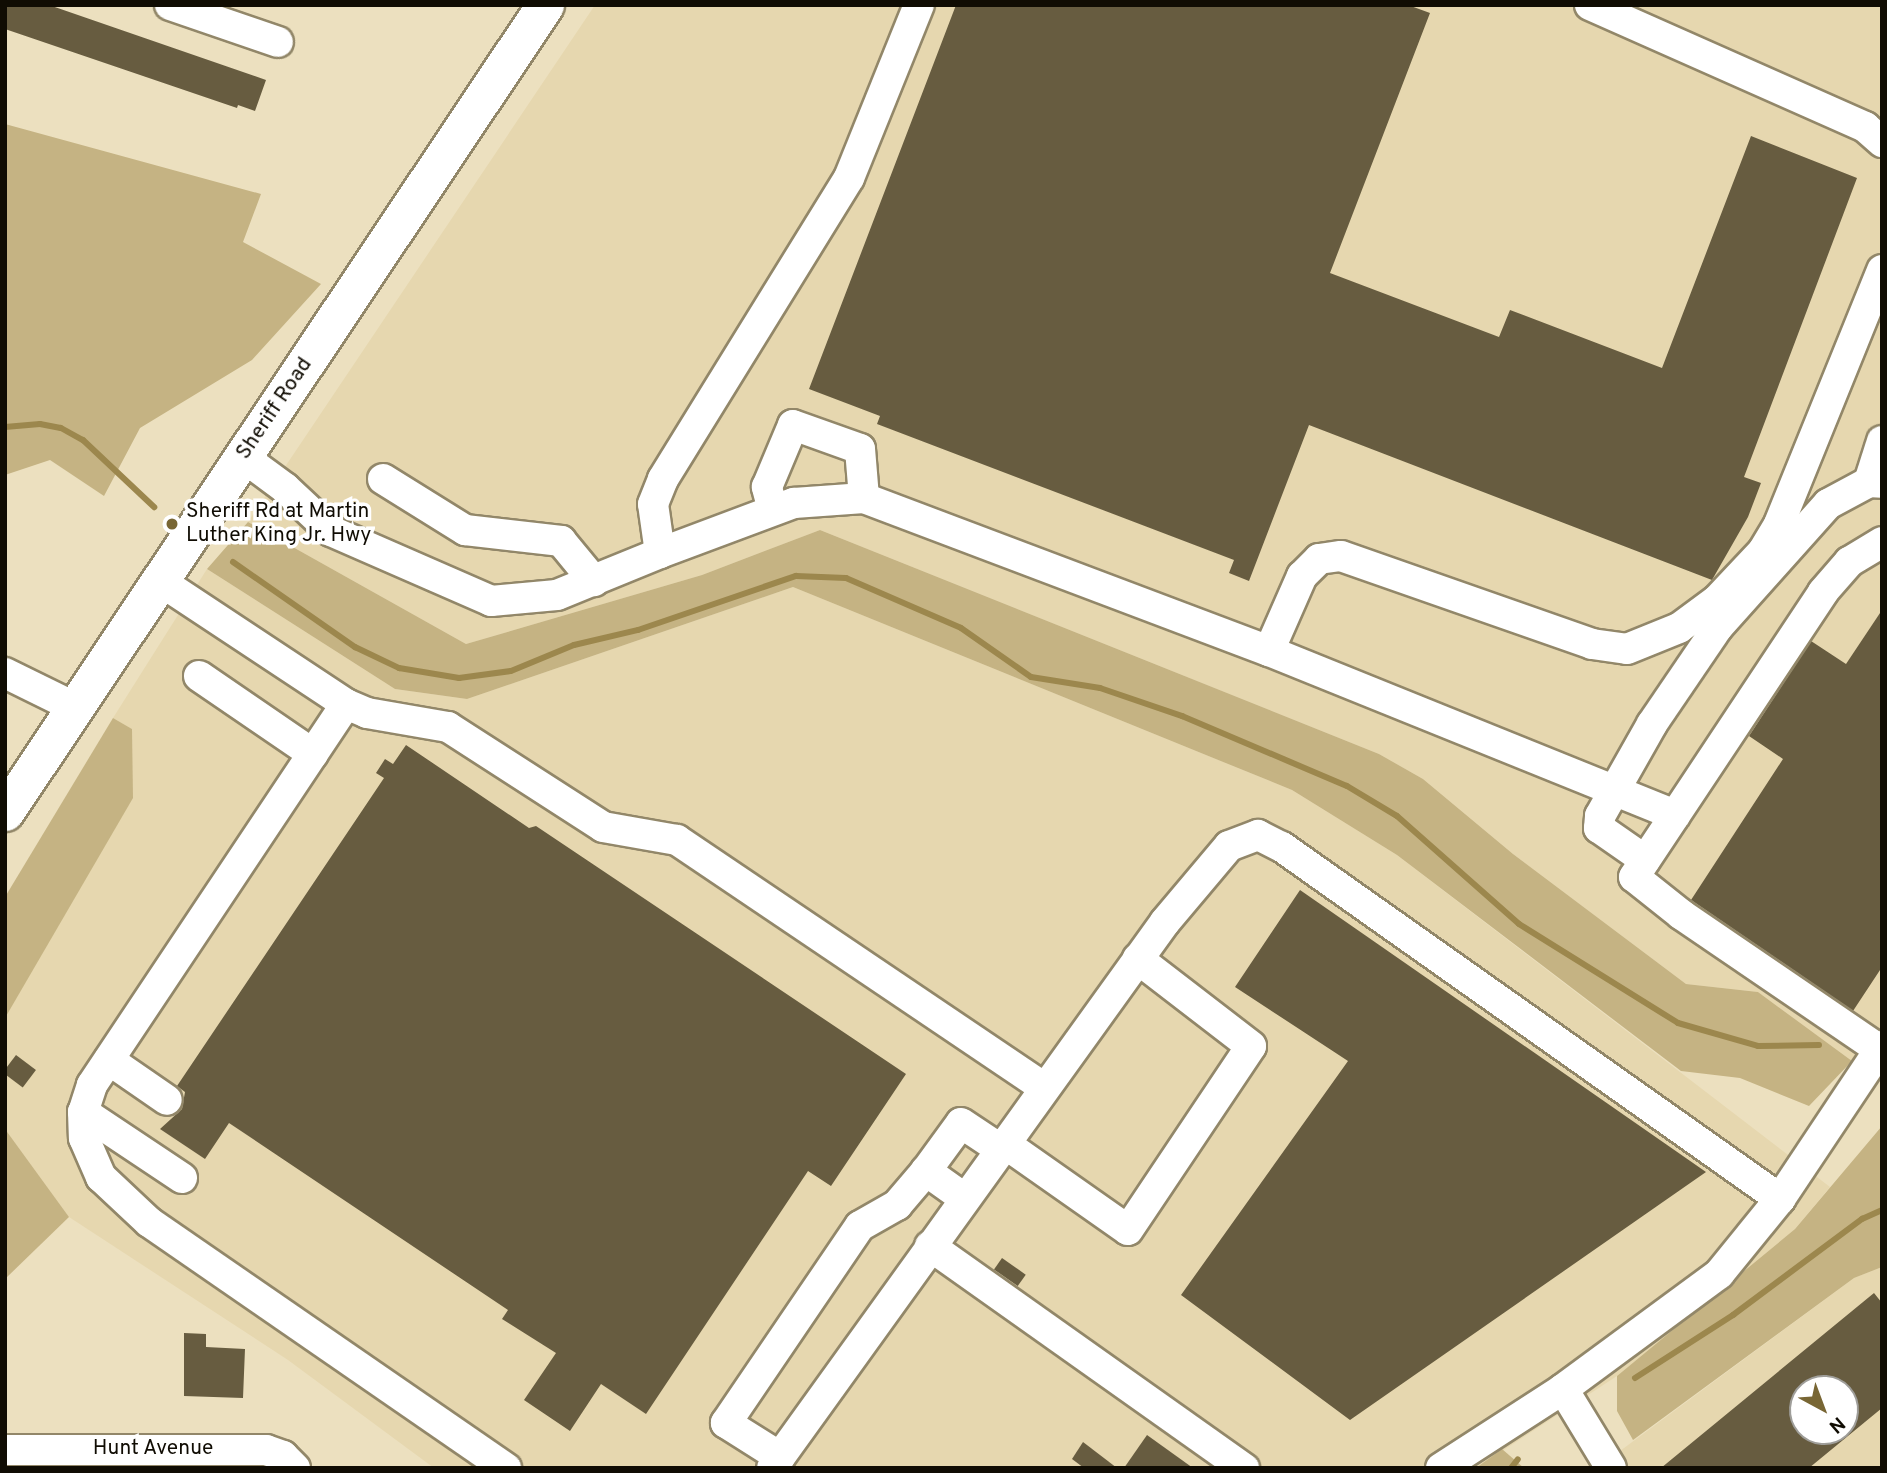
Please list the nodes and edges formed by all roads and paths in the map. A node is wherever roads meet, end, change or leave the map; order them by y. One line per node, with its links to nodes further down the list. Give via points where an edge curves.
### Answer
1 (170, 5): 5 (street)
2 (545, 5): 9 (main road, Sheriff Road)
3 (919, 5): 15 (street, via 849,178 663,479 653,503)
4 (1590, 5): 6 (street, via 1866,127)
5 (278, 42)
6 (1882, 142)
7 (1882, 270): 18 (street, via 1779,524 1763,551 1717,600 1679,628 1627,649 1592,644 1341,556 1319,559 1302,576)
8 (1882, 441): 11 (street)
9 (243, 457): 16 (main road, Sheriff Road); 17 (street, via 331,531 477,597 529,600)
10 (383, 479): 17 (street, via 465,530 561,541)
11 (1875, 482): 24 (street, via 1828,504 1718,627)
12 (864, 498): 13 (street, via 817,499); 13 (street, via 860,449 793,425 767,487); 18 (street)
13 (773, 510): 15 (street)
14 (1882, 542): 26 (street, via 1849,562 1823,592)
15 (660, 553): 17 (street)
16 (160, 581): 21 (street); 22 (main road, Sheriff Road)
17 (594, 581)
18 (1269, 651): 24 (street)
19 (5, 673): 22 (street)
20 (199, 676): 23 (street)
21 (346, 704): 23 (street); 31 (street, via 367,713 448,727 603,827 677,840)
22 (76, 708): 25 (main road, Sheriff Road)
23 (313, 754): 30 (street)
24 (1614, 788): 26 (street); 27 (street, via 1600,816 1600,828)
25 (5, 812)
26 (1675, 815): 27 (street)
27 (1645, 860): 29 (street, via 1634,877 1672,908)
28 (1138, 959): 31 (street); 34 (street, via 1251,1046 1128,1230); 38 (street, via 1229,846 1258,835 1282,847)
29 (1881, 1048): 38 (street)
30 (109, 1060): 32 (street); 33 (street, via 92,1085)
31 (1044, 1088): 34 (street)
32 (167, 1100)
33 (83, 1112): 36 (street); 44 (street, via 84,1138 96,1169 149,1222)
34 (1002, 1146): 35 (street, via 961,1123); 37 (street)
35 (926, 1171): 37 (street); 42 (street, via 897,1205 860,1226 726,1423)
36 (182, 1178)
37 (964, 1198): 39 (street)
38 (1780, 1199): 40 (street, via 1743,1248 1703,1289)
39 (930, 1246): 42 (street); 45 (street)
40 (1563, 1390): 46 (street); 47 (street)
41 (5, 1450): 43 (street, Hunt Avenue, via 266,1450 283,1456)
42 (776, 1462)
43 (295, 1468)
44 (506, 1468)
45 (1244, 1468)
46 (1441, 1468)
47 (1611, 1468)

